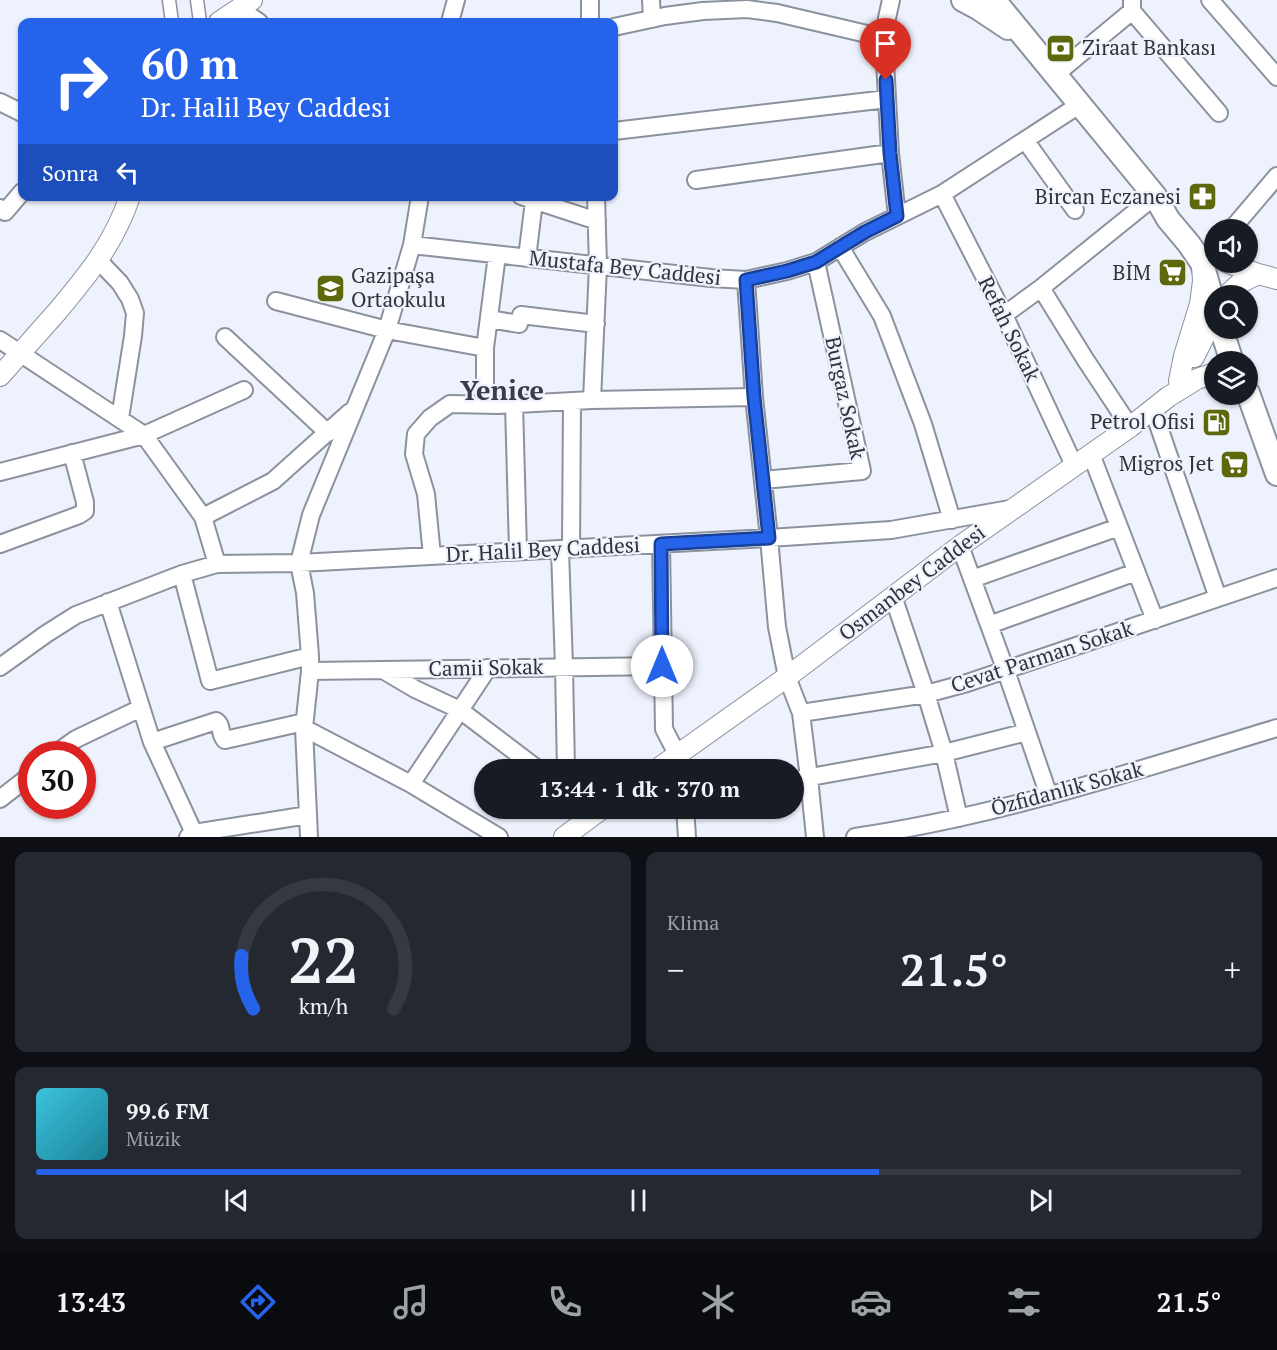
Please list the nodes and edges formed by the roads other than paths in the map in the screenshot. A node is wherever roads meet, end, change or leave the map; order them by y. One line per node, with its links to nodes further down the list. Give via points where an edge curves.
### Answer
1 (169, 0): 12 (street)
2 (197, 0): 13 (street)
3 (456, 0): 16 (street)
4 (590, 0): 17 (street)
5 (651, 0): 18 (street)
6 (891, 0): 20 (street)
7 (1210, 0): 22 (street)
8 (979, 2): 21 (main road, via 1033,45)
9 (747, 4): 18 (street); 20 (street)
10 (246, 5): 14 (street); 15 (street)
11 (1132, 6): 21 (street); 27 (street)
12 (171, 18)
13 (199, 18)
14 (225, 18)
15 (256, 18)
16 (451, 18)
17 (590, 18)
18 (652, 19): 19 (street)
19 (618, 26)
20 (884, 38): 23 (street)
21 (1056, 74): 25 (main road)
22 (1277, 77)
23 (887, 99): 28 (street); 30 (street)
24 (0, 102): 26 (street)
25 (1079, 105): 29 (street, Mustafa Bey Caddesi); 34 (main road)
26 (18, 111)
27 (1219, 113)
28 (618, 131)
29 (1025, 140): 33 (street, Mustafa Bey Caddesi); 42 (street)
30 (890, 153): 32 (street); 43 (street)
31 (1277, 176): 44 (street)
32 (696, 180)
33 (942, 194): 43 (street, Mustafa Bey Caddesi); 59 (street, Refah Sokak)
34 (1155, 196): 47 (main road); 57 (street)
35 (18, 197): 41 (street, via 5,212)
36 (128, 201): 51 (street)
37 (419, 201): 46 (street)
38 (527, 201): 50 (street)
39 (533, 201): 45 (street)
40 (596, 201): 45 (street)
41 (0, 208)
42 (1075, 210)
43 (897, 216): 48 (street, Mustafa Bey Caddesi)
44 (1240, 219)
45 (597, 221): 53 (street)
46 (412, 245): 49 (street, Mustafa Bey Caddesi); 63 (street)
47 (1204, 247)
48 (840, 248): 52 (street, Mustafa Bey Caddesi); 92 (street, via 882,316 923,424)
49 (497, 255): 50 (street, Mustafa Bey Caddesi); 60 (street)
50 (527, 258): 53 (street, Mustafa Bey Caddesi)
51 (99, 261): 67 (street); 80 (street, via 120,283 135,313)
52 (816, 262): 55 (street, Mustafa Bey Caddesi); 89 (street, Burgaz Sokak, via 861,471)
53 (598, 266): 55 (street, Mustafa Bey Caddesi); 61 (street)
54 (1267, 277): 56 (street)
55 (746, 280): 72 (street)
56 (1237, 285)
57 (1041, 288): 59 (street); 81 (street)
58 (276, 301): 63 (street)
59 (1004, 315): 86 (street, Refah Sokak)
60 (489, 319): 61 (street, via 519,324 521,315); 66 (street)
61 (596, 324): 73 (street)
62 (1204, 329): 70 (street, via 1191,363)
63 (387, 330): 66 (street); 78 (street)
64 (225, 337): 82 (street)
65 (0, 340): 67 (street)
66 (485, 348): 75 (street)
67 (20, 354): 68 (street); 80 (street)
68 (0, 376)
69 (1204, 377): 70 (street)
70 (1173, 389): 79 (street, Osmanbey Caddesi)
71 (244, 390): 83 (street)
72 (754, 397): 73 (street); 89 (street)
73 (592, 400): 74 (street)
74 (572, 401): 76 (street); 98 (street)
75 (485, 404): 76 (street); 100 (street, via 450,404 416,434 414,454 426,494)
76 (514, 404): 99 (street)
77 (1252, 405): 88 (main road)
78 (353, 409): 82 (street); 101 (street, via 311,515)
79 (1153, 410): 81 (street, Osmanbey Caddesi); 108 (street)
80 (120, 418): 83 (street)
81 (1130, 427): 85 (street, Osmanbey Caddesi)
82 (328, 433): 91 (street, via 273,481)
83 (144, 435): 84 (street); 91 (street)
84 (72, 453): 87 (street); 95 (street, via 85,511)
85 (1091, 454): 86 (street, Osmanbey Caddesi); 93 (street)
86 (1074, 465): 90 (street, Osmanbey Caddesi)
87 (0, 472)
88 (1277, 474)
89 (763, 480): 94 (street)
90 (1011, 509): 92 (street, Dr. Halil Bey Caddesi); 97 (street, Osmanbey Caddesi)
91 (203, 517): 102 (street)
92 (952, 520): 94 (street, Dr. Halil Bey Caddesi, via 891,530)
93 (1119, 527): 103 (street); 106 (street)
94 (769, 538): 96 (street, Dr. Halil Bey Caddesi); 119 (street, via 777,627)
95 (0, 544)
96 (661, 544): 98 (street, Dr. Halil Bey Caddesi); 113 (street)
97 (960, 546): 106 (street); 107 (street, Osmanbey Caddesi)
98 (565, 549): 99 (street, Dr. Halil Bey Caddesi); 115 (street)
99 (518, 551): 100 (street, Dr. Halil Bey Caddesi)
100 (432, 556): 101 (street, Dr. Halil Bey Caddesi)
101 (299, 563): 102 (street, Dr. Halil Bey Caddesi); 112 (street)
102 (217, 564): 104 (street, Dr. Halil Bey Caddesi)
103 (1136, 572): 110 (street); 111 (street)
104 (182, 574): 109 (street, Dr. Halil Bey Caddesi); 112 (street, Camii Sokak, via 210,681)
105 (1277, 578): 108 (street, Cevat Parman Sokak)
106 (972, 579): 111 (street)
107 (893, 596): 119 (street, Osmanbey Caddesi); 120 (street)
108 (1218, 598): 110 (street, Cevat Parman Sokak)
109 (108, 602): 114 (street, Dr. Halil Bey Caddesi, via 76,615); 121 (street)
110 (1155, 620): 118 (street, Cevat Parman Sokak)
111 (989, 626): 118 (street)
112 (310, 663): 117 (street, Camii Sokak); 124 (street)
113 (662, 666): 115 (street, Camii Sokak); 132 (street, via 664,729)
114 (0, 667)
115 (564, 667): 116 (street, Camii Sokak); 131 (street)
116 (488, 668): 117 (street, Camii Sokak); 122 (street)
117 (382, 670): 122 (street)
118 (1006, 671): 120 (street, Cevat Parman Sokak); 126 (street)
119 (787, 677): 123 (street); 133 (street, Osmanbey Caddesi)
120 (926, 694): 123 (street, Cevat Parman Sokak); 129 (street)
121 (141, 708): 127 (street); 128 (street)
122 (460, 710): 130 (street); 136 (street)
123 (801, 713): 134 (street)
124 (304, 725): 128 (street, via 225,740 216,721); 136 (street); 141 (street)
125 (1277, 728): 139 (street, Özfidanlık Sokak)
126 (1027, 732): 129 (street); 139 (street)
127 (73, 741)
128 (152, 742): 145 (street)
129 (944, 753): 135 (street); 142 (street)
130 (525, 759)
131 (566, 759)
132 (678, 759)
133 (683, 759)
134 (801, 759)
135 (804, 778)
136 (411, 784): 148 (street)
137 (18, 785): 140 (street)
138 (804, 791): 150 (street)
139 (1049, 796): 142 (street, Özfidanlık Sokak)
140 (0, 799)
141 (308, 815): 145 (street); 147 (street)
142 (959, 818): 151 (street, Özfidanlık Sokak)
143 (587, 819): 146 (street)
144 (686, 819): 149 (street)
145 (191, 835)
146 (567, 836)
147 (309, 837)
148 (499, 837)
149 (687, 837)
150 (815, 837)
151 (855, 837)

